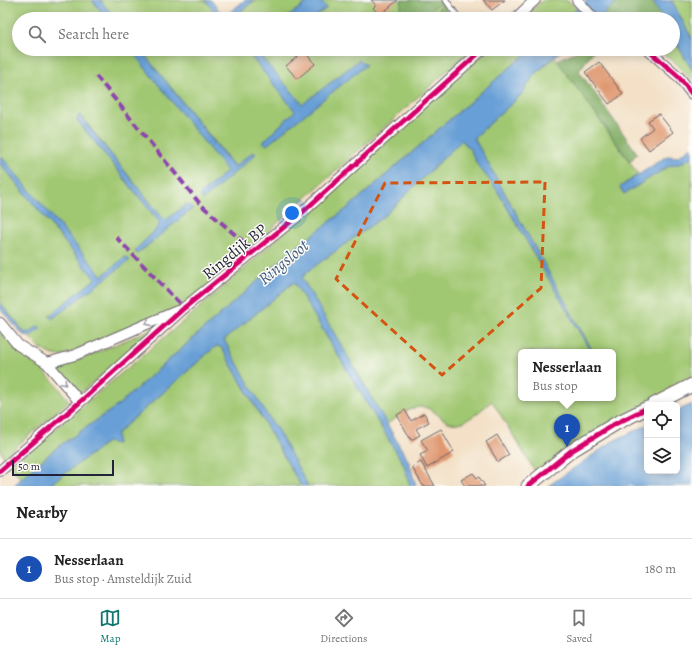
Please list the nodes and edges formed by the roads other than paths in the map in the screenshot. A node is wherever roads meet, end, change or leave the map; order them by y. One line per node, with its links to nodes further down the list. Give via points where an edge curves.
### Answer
1 (446, 0): 4 (lane)
2 (535, 0): 5 (street)
3 (578, 1): 6 (street)
4 (454, 12)
5 (522, 12)
6 (588, 12)
7 (471, 56): 10 (street, Ringdijk BP, via 305,210)
8 (655, 56): 9 (street, via 679,77)
9 (692, 94)
10 (184, 308): 12 (street, Ringdijk BP, one-way to 12, via 75,355); 14 (street, Ringdijk BP)
11 (0, 323): 12 (street, via 18,345)
12 (47, 363): 14 (street, one-way to 14)
13 (692, 385): 15 (street)
14 (80, 402): 17 (street, Ringdijk BP)
15 (659, 402)
16 (644, 410): 18 (street, via 571,451)
17 (0, 471)
18 (528, 486)

